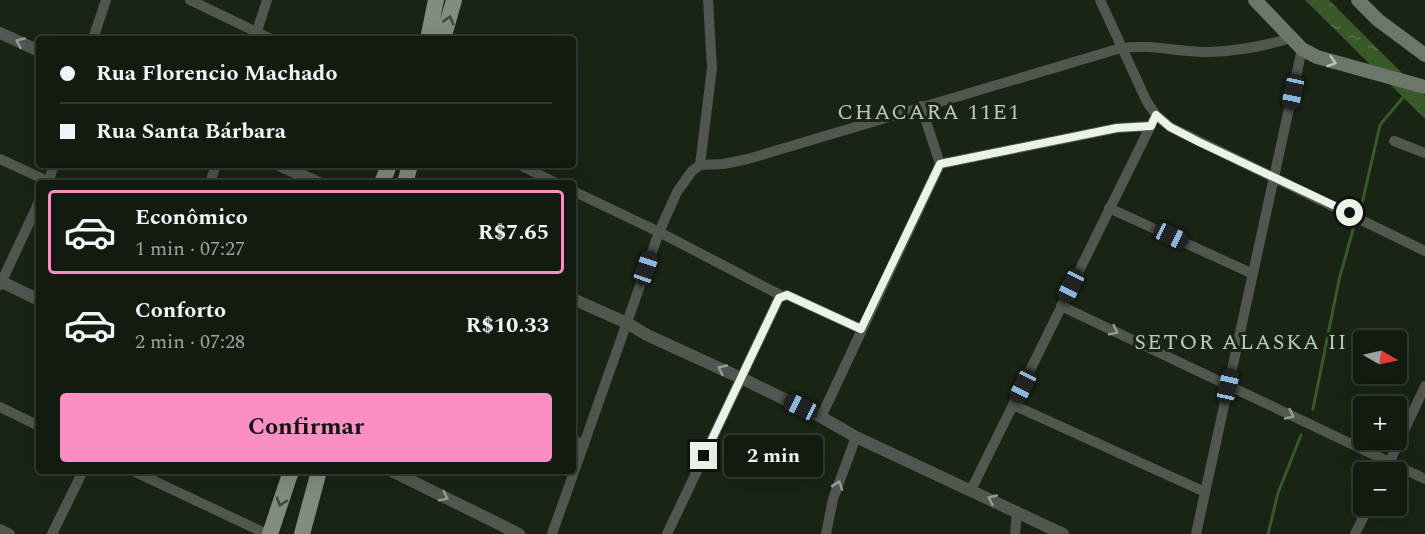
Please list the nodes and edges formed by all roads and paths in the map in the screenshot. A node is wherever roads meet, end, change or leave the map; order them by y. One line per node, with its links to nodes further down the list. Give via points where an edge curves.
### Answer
1 (106, 0): 12 (street)
2 (190, 0): 11 (street)
3 (267, 0): 11 (street)
4 (436, 0): 13 (main road)
5 (454, 0): 14 (main road, one-way to 5)
6 (708, 0): 30 (street, via 712,68)
7 (1100, 0): 16 (street)
8 (1255, 0): 15 (main road)
9 (1358, 0): 19 (main road, via 1378,20)
10 (0, 33): 18 (street, one-way to 10)
11 (255, 35)
12 (94, 36)
13 (429, 36)
14 (444, 36)
15 (1291, 38): 16 (street, via 1208,52); 17 (main road)
16 (1120, 48): 21 (street); 22 (street)
17 (1302, 49): 20 (main road, one-way to 20, via 1335,63); 31 (street)
18 (36, 50)
19 (1425, 54)
20 (1421, 86)
21 (921, 106): 27 (street); 30 (street, via 748,159)
22 (1156, 115): 23 (street); 31 (street, via 1199,142)
23 (1151, 126): 27 (street, via 1117,128); 37 (street)
24 (1394, 141): 25 (street)
25 (1425, 153)
26 (0, 159): 32 (street)
27 (940, 164): 47 (street)
28 (286, 168): 33 (street)
29 (526, 168): 34 (street)
30 (696, 168): 38 (street, via 677,192)
31 (1274, 176): 39 (street); 40 (street)
32 (45, 180)
33 (312, 180)
34 (550, 180)
35 (576, 192): 38 (street)
36 (36, 208): 41 (street)
37 (1109, 208): 40 (street); 45 (street)
38 (659, 232): 42 (street); 46 (street)
39 (1425, 251)
40 (1253, 274): 49 (street)
41 (0, 283): 43 (street)
42 (784, 296): 47 (street); 48 (street)
43 (36, 299)
44 (576, 300): 46 (street)
45 (1061, 306): 49 (street, one-way to 49); 51 (street)
46 (627, 323): 48 (street, one-way to 46); 57 (street)
47 (861, 329): 53 (street)
48 (741, 378): 53 (street); 78 (street)
49 (1228, 386): 58 (street, one-way to 58); 70 (street)
50 (1425, 386): 59 (street)
51 (1013, 405): 69 (street); 70 (street)
52 (0, 407): 54 (street)
53 (821, 417): 55 (street)
54 (36, 425)
55 (856, 437): 69 (street); 79 (street, one-way to 55)
56 (576, 441): 57 (street)
57 (584, 445): 60 (street)
58 (1377, 462)
59 (1389, 462)
60 (576, 467)
61 (1407, 473): 68 (street)
62 (82, 474): 73 (street)
63 (139, 474): 74 (street)
64 (290, 474): 74 (main road, one-way to 74)
65 (318, 474): 75 (main road)
66 (398, 474): 76 (street, one-way to 76)
67 (574, 474): 77 (street)
68 (1425, 479)
69 (971, 489): 71 (street, one-way to 69)
70 (1205, 492): 82 (street)
71 (1017, 511): 80 (street); 81 (street)
72 (1364, 516): 83 (street)
73 (52, 534)
74 (268, 534)
75 (302, 534)
76 (519, 534)
77 (552, 534)
78 (667, 534)
79 (826, 534)
80 (1015, 534)
81 (1063, 534)
82 (1196, 534)
83 (1355, 534)

